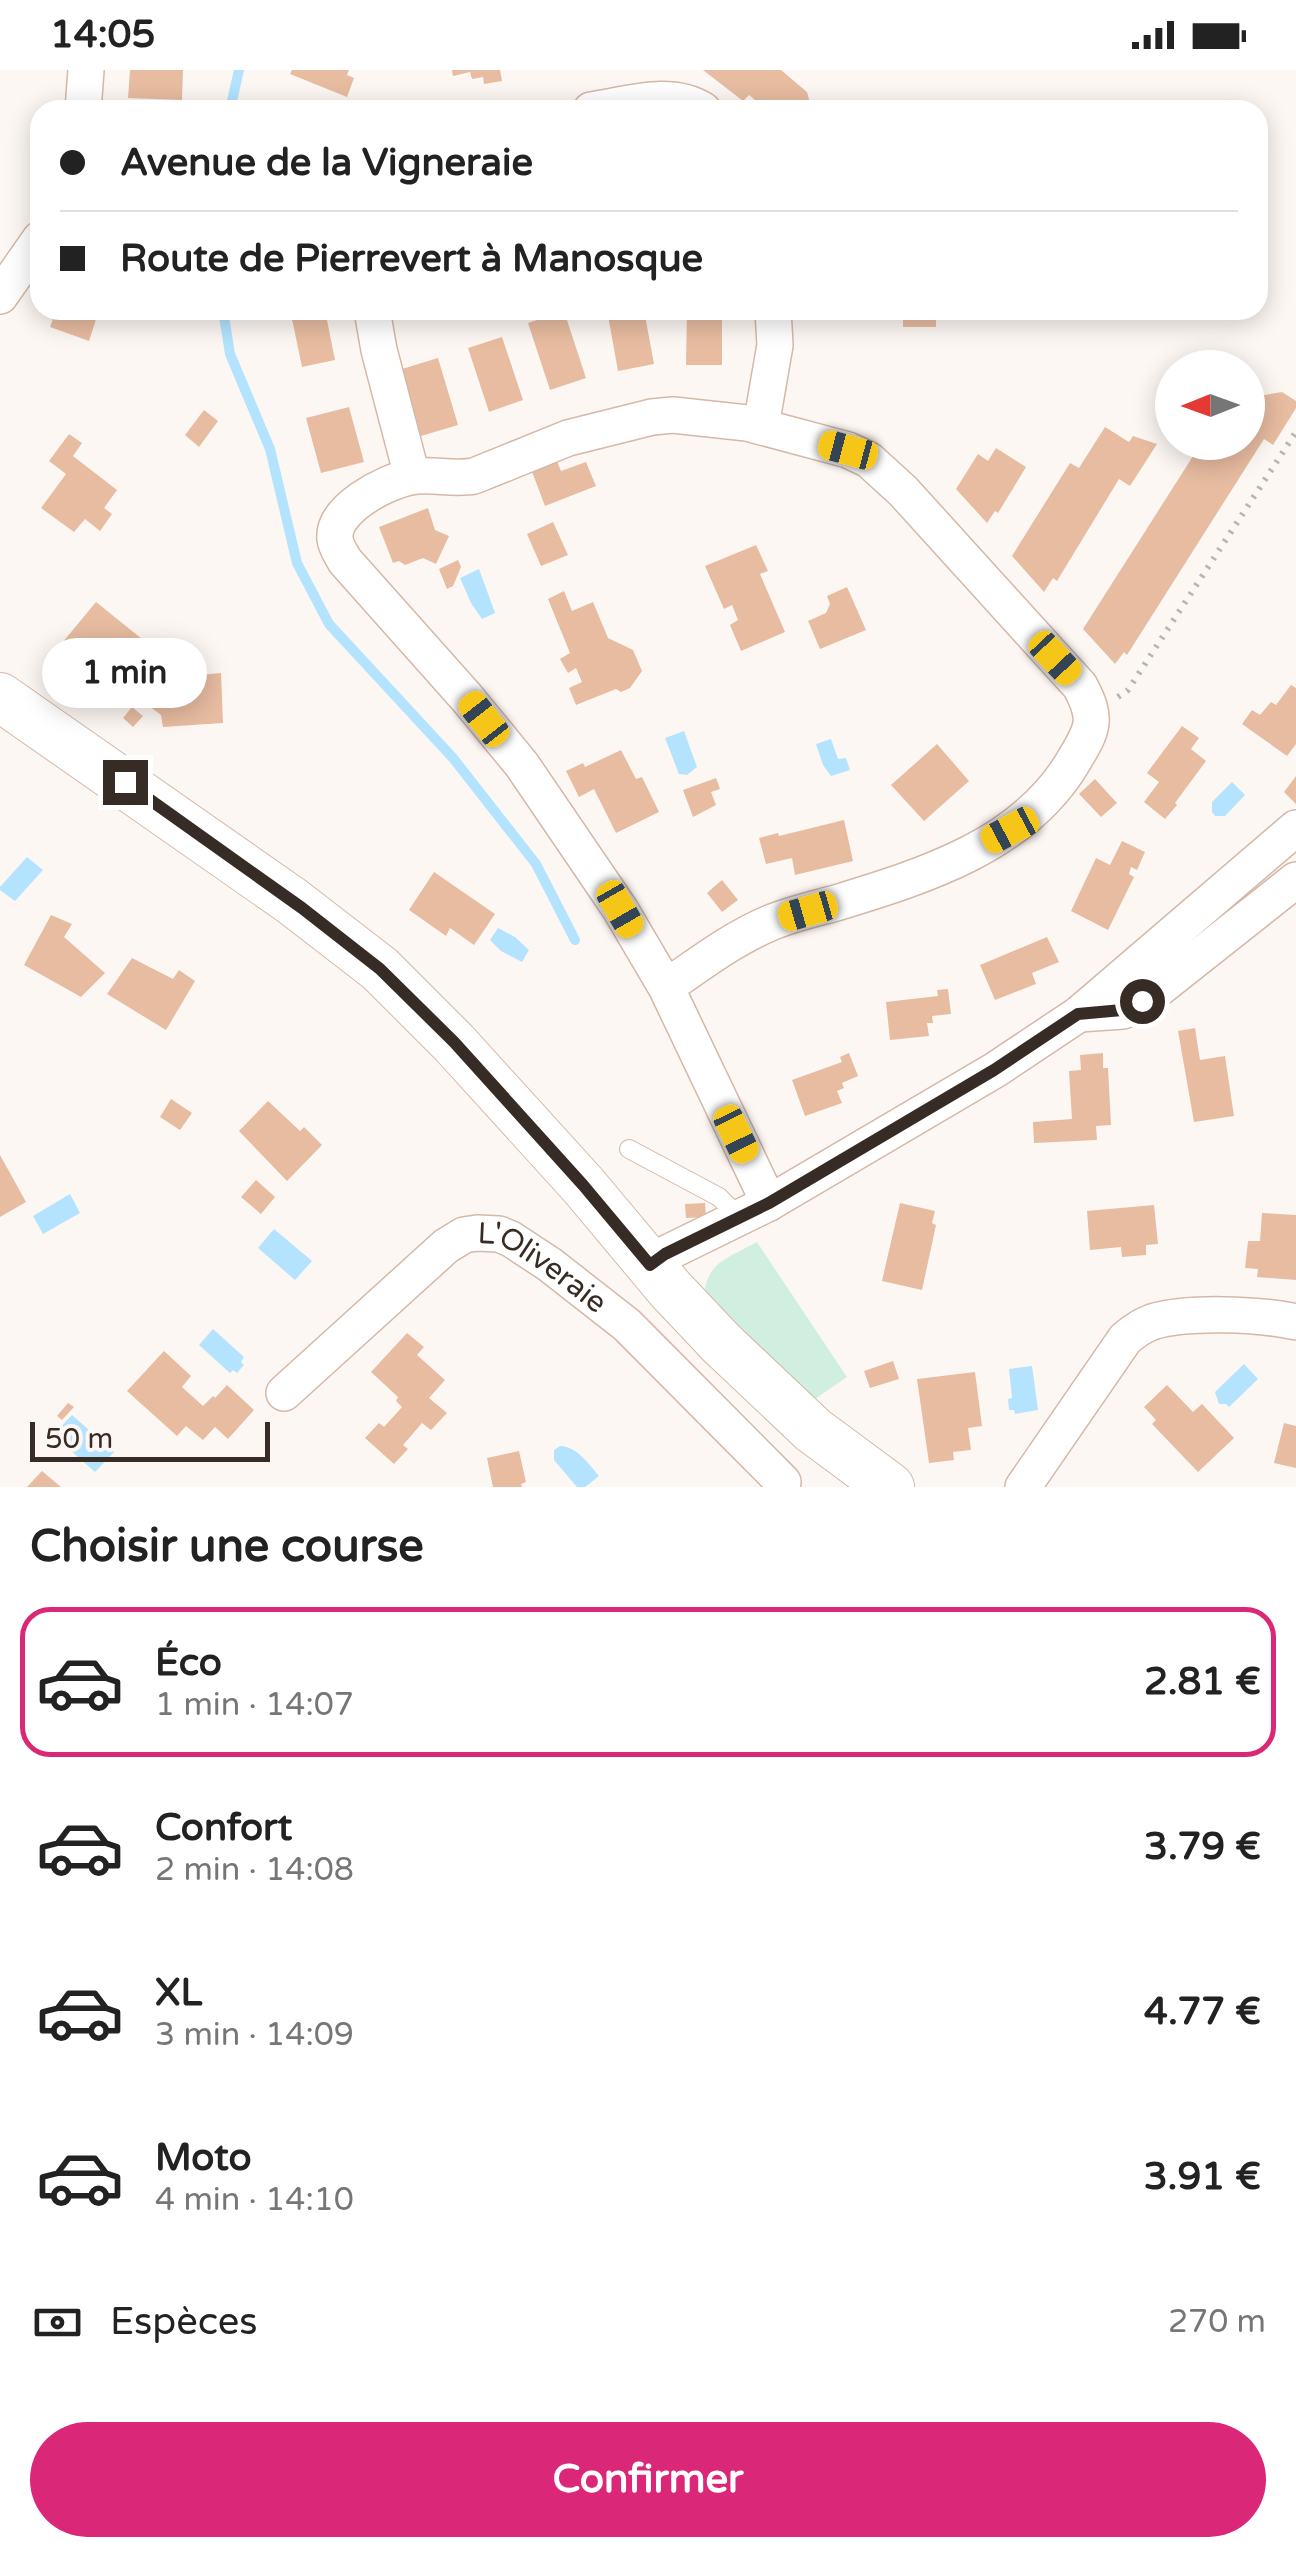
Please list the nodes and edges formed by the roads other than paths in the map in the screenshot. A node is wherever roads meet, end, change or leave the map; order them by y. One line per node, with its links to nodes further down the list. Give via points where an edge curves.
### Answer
1 (86, 70): 2 (street)
2 (84, 100)
3 (656, 100): 4 (street)
4 (682, 100)
5 (30, 252): 6 (street)
6 (0, 296)
7 (374, 320): 10 (street)
8 (774, 320): 9 (street)
9 (761, 426): 10 (street, via 652,417 568,438 474,476); 14 (street, via 848,450 882,471 1080,686 1092,714 1088,736 1065,775 1010,830 938,869 774,921)
10 (412, 476): 14 (street, via 378,488 351,508 335,543 522,764)
11 (0, 698): 18 (main road, via 380,969 454,1042)
12 (1296, 828): 15 (street)
13 (1296, 880): 15 (street, via 1142,1001)
14 (666, 987): 17 (street)
15 (1078, 1014): 17 (street)
16 (629, 1149): 17 (lane)
17 (754, 1210): 18 (street)
18 (650, 1265): 21 (main road)
19 (1296, 1322): 24 (street, via 1227,1315 1138,1328)
20 (284, 1393): 22 (street, L'Oliveraie, via 446,1246 477,1232 499,1234 627,1324)
21 (813, 1430): 22 (street); 23 (main road)
22 (782, 1485)
23 (890, 1487)
24 (1023, 1487)

